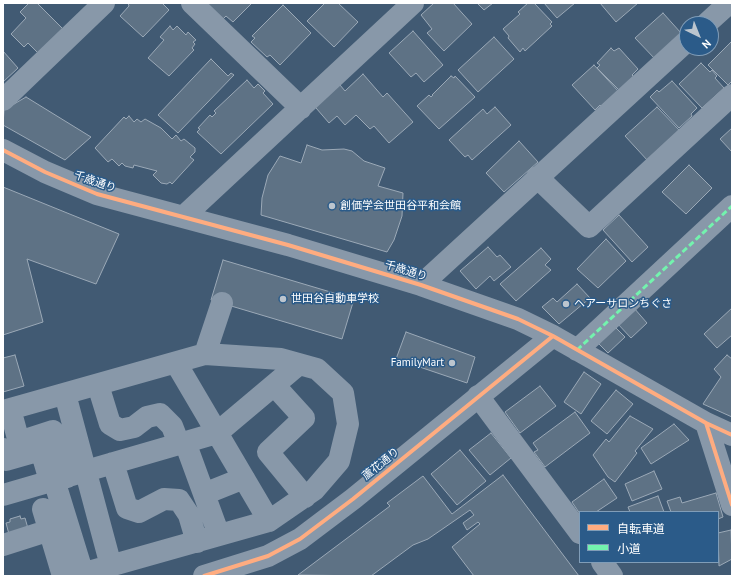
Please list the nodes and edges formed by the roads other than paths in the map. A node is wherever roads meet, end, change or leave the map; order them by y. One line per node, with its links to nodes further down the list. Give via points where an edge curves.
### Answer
1 (104, 3): 8 (street)
2 (192, 3): 9 (street)
3 (413, 3): 9 (street)
4 (729, 3): 5 (street)
5 (715, 16)
6 (679, 48): 11 (street)
7 (732, 95): 11 (street, via 589,227)
8 (3, 100)
9 (300, 108): 13 (street)
10 (3, 150): 13 (street, 千歳通り, via 45,172 97,194)
11 (537, 177): 14 (street)
12 (732, 206): 17 (street)
13 (182, 217): 14 (street, 千歳通り, via 288,245)
14 (421, 285): 16 (street, 千歳通り, via 518,319)
15 (222, 303): 18 (street)
16 (553, 336): 17 (street, 千歳通り); 24 (street, 蘆花通り)
17 (577, 350): 26 (street, 千歳通り)
18 (205, 354): 19 (street); 20 (street, via 280,359)
19 (176, 363): 21 (street); 27 (street)
20 (299, 364): 22 (street); 36 (street, via 317,369 343,393 348,424 339,461)
21 (98, 385): 23 (street); 29 (street, via 110,424 120,430 134,427 146,418 160,414 172,426)
22 (274, 385): 27 (street); 36 (street, via 304,418 268,452)
23 (65, 394): 25 (street); 32 (street)
24 (478, 396): 41 (street); 48 (street, 蘆花通り, via 353,499 300,539 268,556)
25 (6, 410): 32 (street, via 19,442 53,431)
26 (706, 423): 28 (street, 千歳通り); 37 (street)
27 (217, 433): 29 (street); 33 (street)
28 (732, 435)
29 (182, 443): 31 (street); 34 (street)
30 (3, 450): 32 (street, via 6,460 41,450)
31 (113, 463): 32 (street); 43 (street, via 127,508 139,512 164,499 179,500 189,515)
32 (64, 477): 35 (street); 46 (street); 47 (street)
33 (244, 478): 34 (street); 39 (street)
34 (204, 494): 42 (street)
35 (3, 495)
36 (305, 497): 39 (street)
37 (732, 505)
38 (43, 509): 40 (street)
39 (270, 521): 42 (street)
40 (50, 530): 44 (street); 47 (street)
41 (579, 532)
42 (219, 536): 43 (street)
43 (197, 542): 46 (street)
44 (3, 545)
45 (603, 563): 49 (street)
46 (111, 566): 47 (street)
47 (73, 575)
48 (204, 576)
49 (612, 576)

